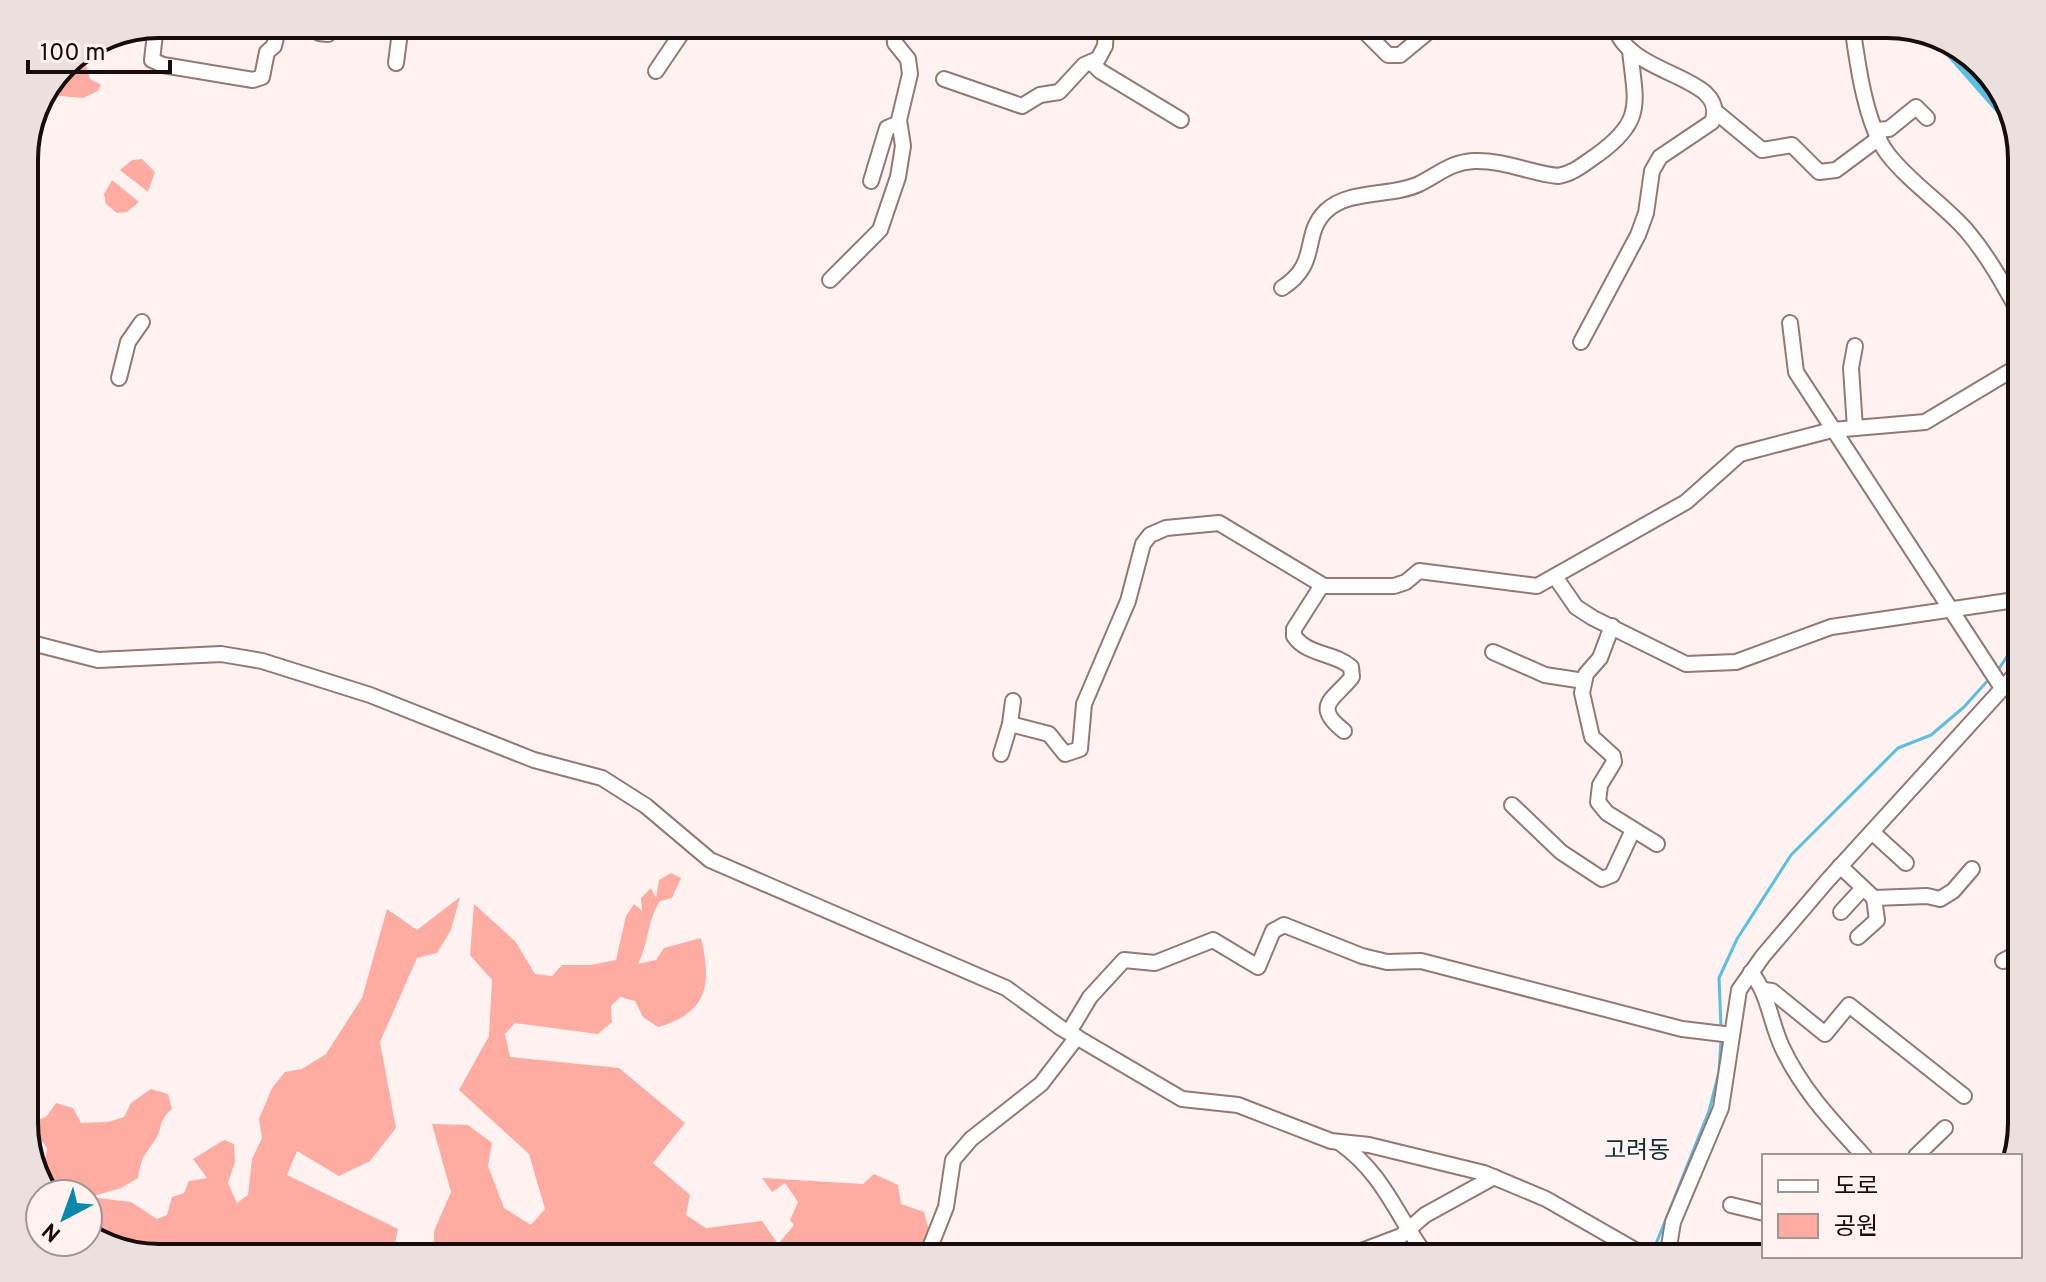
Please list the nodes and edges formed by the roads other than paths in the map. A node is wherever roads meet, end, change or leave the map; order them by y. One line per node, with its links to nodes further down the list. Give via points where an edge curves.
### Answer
1 (155, 38): 2 (street, via 152,60 163,65 253,80 262,77)
2 (276, 38)
3 (399, 38): 13 (street)
4 (678, 38): 14 (street)
5 (895, 38): 19 (street, via 908,59 910,74)
6 (1105, 38): 12 (street, via 1102,55)
7 (1370, 38): 8 (street, via 1388,55 1400,55)
8 (1421, 38)
9 (1618, 38): 11 (street)
10 (1854, 38): 20 (street)
11 (1630, 50): 16 (street, via 1701,88); 23 (street, via 1637,107 1617,141 1586,163 1558,176 1502,163 1458,163 1418,184 1354,198 1321,217 1303,271)
12 (1091, 62): 15 (street, via 1059,92 1022,106); 18 (street)
13 (396, 63)
14 (656, 71)
15 (944, 79)
16 (1716, 112): 20 (street, via 1762,150 1792,145 1819,172 1836,170); 27 (street, via 1712,122 1660,157 1638,235)
17 (1927, 118): 20 (street, via 1916,107)
18 (1181, 120)
19 (899, 123): 21 (street, via 887,128); 22 (street, via 903,146 898,177 880,230)
20 (1877, 134): 24 (street, via 1895,161 1972,238)
21 (871, 181)
22 (830, 280)
23 (1282, 288)
24 (2008, 296)
25 (142, 322): 30 (street, via 128,342)
26 (1790, 323): 32 (street, via 1796,372)
27 (1581, 342)
28 (1855, 346): 31 (street)
29 (2008, 372): 31 (street, via 1925,422)
30 (119, 378)
31 (1855, 428): 32 (street)
32 (1832, 430): 33 (street, via 1740,454 1686,502); 36 (street)
33 (1556, 578): 34 (street, via 1537,586 1419,571 1394,586); 37 (street, via 1576,607)
34 (1322, 585): 43 (street, via 1219,523 1166,528 1150,535 1084,704 1080,749 1065,754 1049,734); 44 (street, via 1294,636 1310,651 1351,667 1352,677 1331,696 1328,711)
35 (2008, 601): 36 (street)
36 (1949, 608): 37 (street, via 1831,627 1736,662 1709,665 1672,660); 40 (street)
37 (1612, 626): 41 (street)
38 (38, 645): 60 (street, via 98,660 221,654 262,661 370,695 534,760 602,778 646,806 710,860 962,966 1006,988)
39 (1493, 652): 41 (street, via 1545,675)
40 (2008, 679): 48 (street)
41 (1584, 681): 47 (street, via 1592,737 1614,762 1600,785 1598,802)
42 (1013, 701): 43 (street)
43 (1010, 724): 45 (street)
44 (1344, 731)
45 (1001, 754)
46 (1512, 805): 47 (street, via 1561,852 1602,879 1612,875)
47 (1633, 830): 49 (street)
48 (1872, 832): 50 (street); 51 (street)
49 (1657, 844)
50 (1906, 863)
51 (1840, 866): 53 (street); 58 (street)
52 (1972, 869): 53 (street, via 1940,899)
53 (1868, 893): 54 (street); 55 (street, via 1877,920)
54 (1841, 912)
55 (1858, 937)
56 (2008, 958): 57 (street)
57 (2003, 961)
58 (1751, 972): 59 (street); 61 (street, via 1739,990)
59 (1764, 990): 62 (street, via 1825,1034 1849,1005); 65 (street, via 1780,1045 1810,1099)
60 (1073, 1035): 61 (street, via 1090,997 1124,960 1155,963 1213,940 1258,967 1273,931 1284,925 1362,956 1421,961 1561,1000); 64 (street, via 1182,1099 1238,1105); 71 (street, via 1041,1084 971,1139 953,1160 946,1207)
61 (1725, 1035): 75 (street, via 1721,1108 1673,1222)
62 (1964, 1096)
63 (1945, 1128): 66 (street)
64 (1338, 1142): 67 (street); 70 (street, via 1370,1167)
65 (1862, 1154)
66 (1918, 1154)
67 (1494, 1177): 70 (street, via 1425,1215); 74 (street, via 1546,1199)
68 (1731, 1205): 69 (street)
69 (1762, 1213)
70 (1407, 1231): 72 (street); 73 (street)
71 (931, 1244)
72 (1376, 1244)
73 (1417, 1244)
74 (1624, 1244)
75 (1669, 1244)

